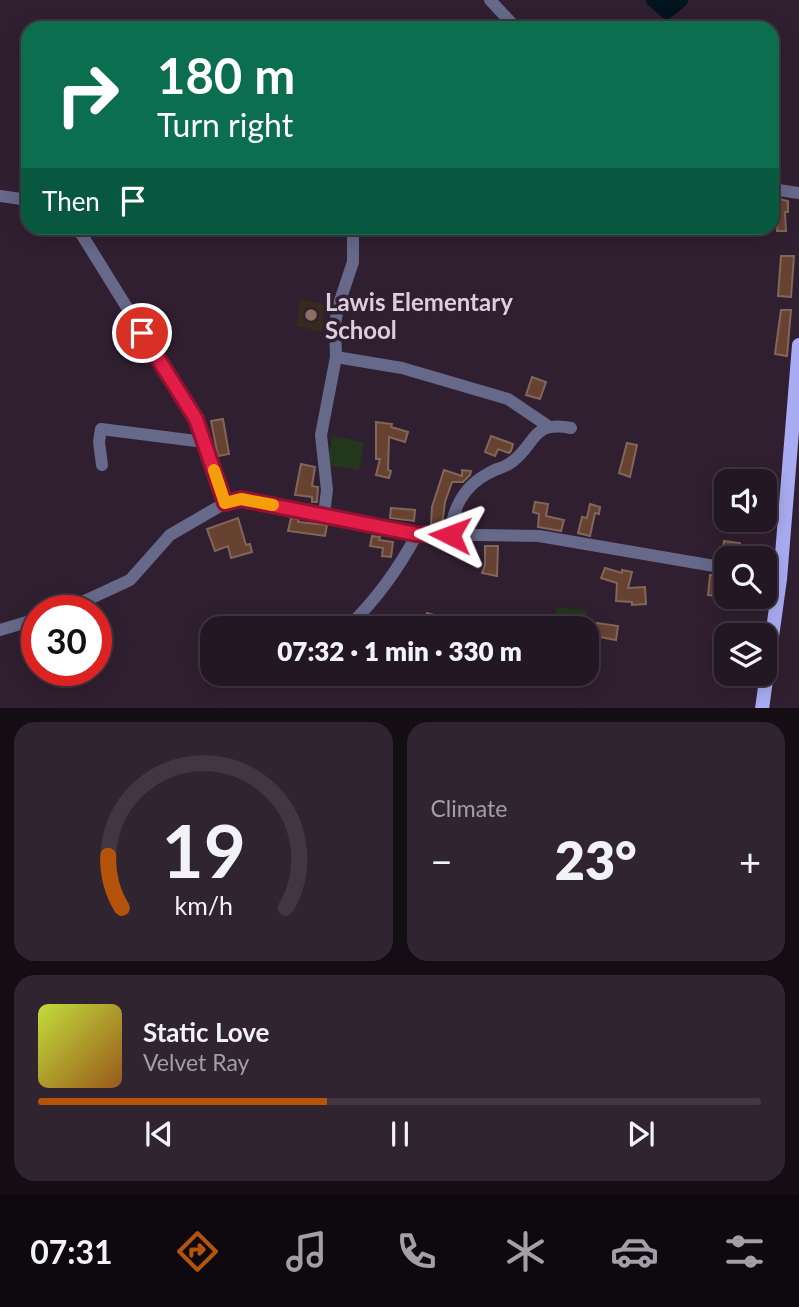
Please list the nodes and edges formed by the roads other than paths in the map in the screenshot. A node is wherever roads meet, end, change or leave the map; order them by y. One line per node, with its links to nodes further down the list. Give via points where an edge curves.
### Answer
1 (490, 0): 2 (street)
2 (510, 21)
3 (779, 190): 4 (street)
4 (799, 192)
5 (0, 196): 6 (street)
6 (21, 199)
7 (82, 235): 14 (street, via 172,378)
8 (353, 235): 10 (street, via 353,262 335,324)
9 (799, 355): 11 (main road)
10 (337, 357): 12 (street, via 402,368 508,400); 17 (street, via 321,435 327,490)
11 (797, 383): 22 (main road)
12 (548, 426): 13 (street); 19 (street, via 510,464 476,480 453,511)
13 (571, 428)
14 (204, 442): 15 (street, via 101,429); 16 (street)
15 (102, 465)
16 (225, 503): 17 (street, via 241,499); 23 (street, via 170,534 130,580)
17 (324, 514): 18 (street)
18 (416, 534): 19 (street); 24 (street, via 400,566)
19 (450, 535): 20 (street, via 539,536)
20 (714, 566)
21 (777, 578): 22 (street)
22 (780, 579): 27 (main road)
23 (98, 595)
24 (359, 616)
25 (21, 624): 26 (street)
26 (0, 630)
27 (762, 708)

